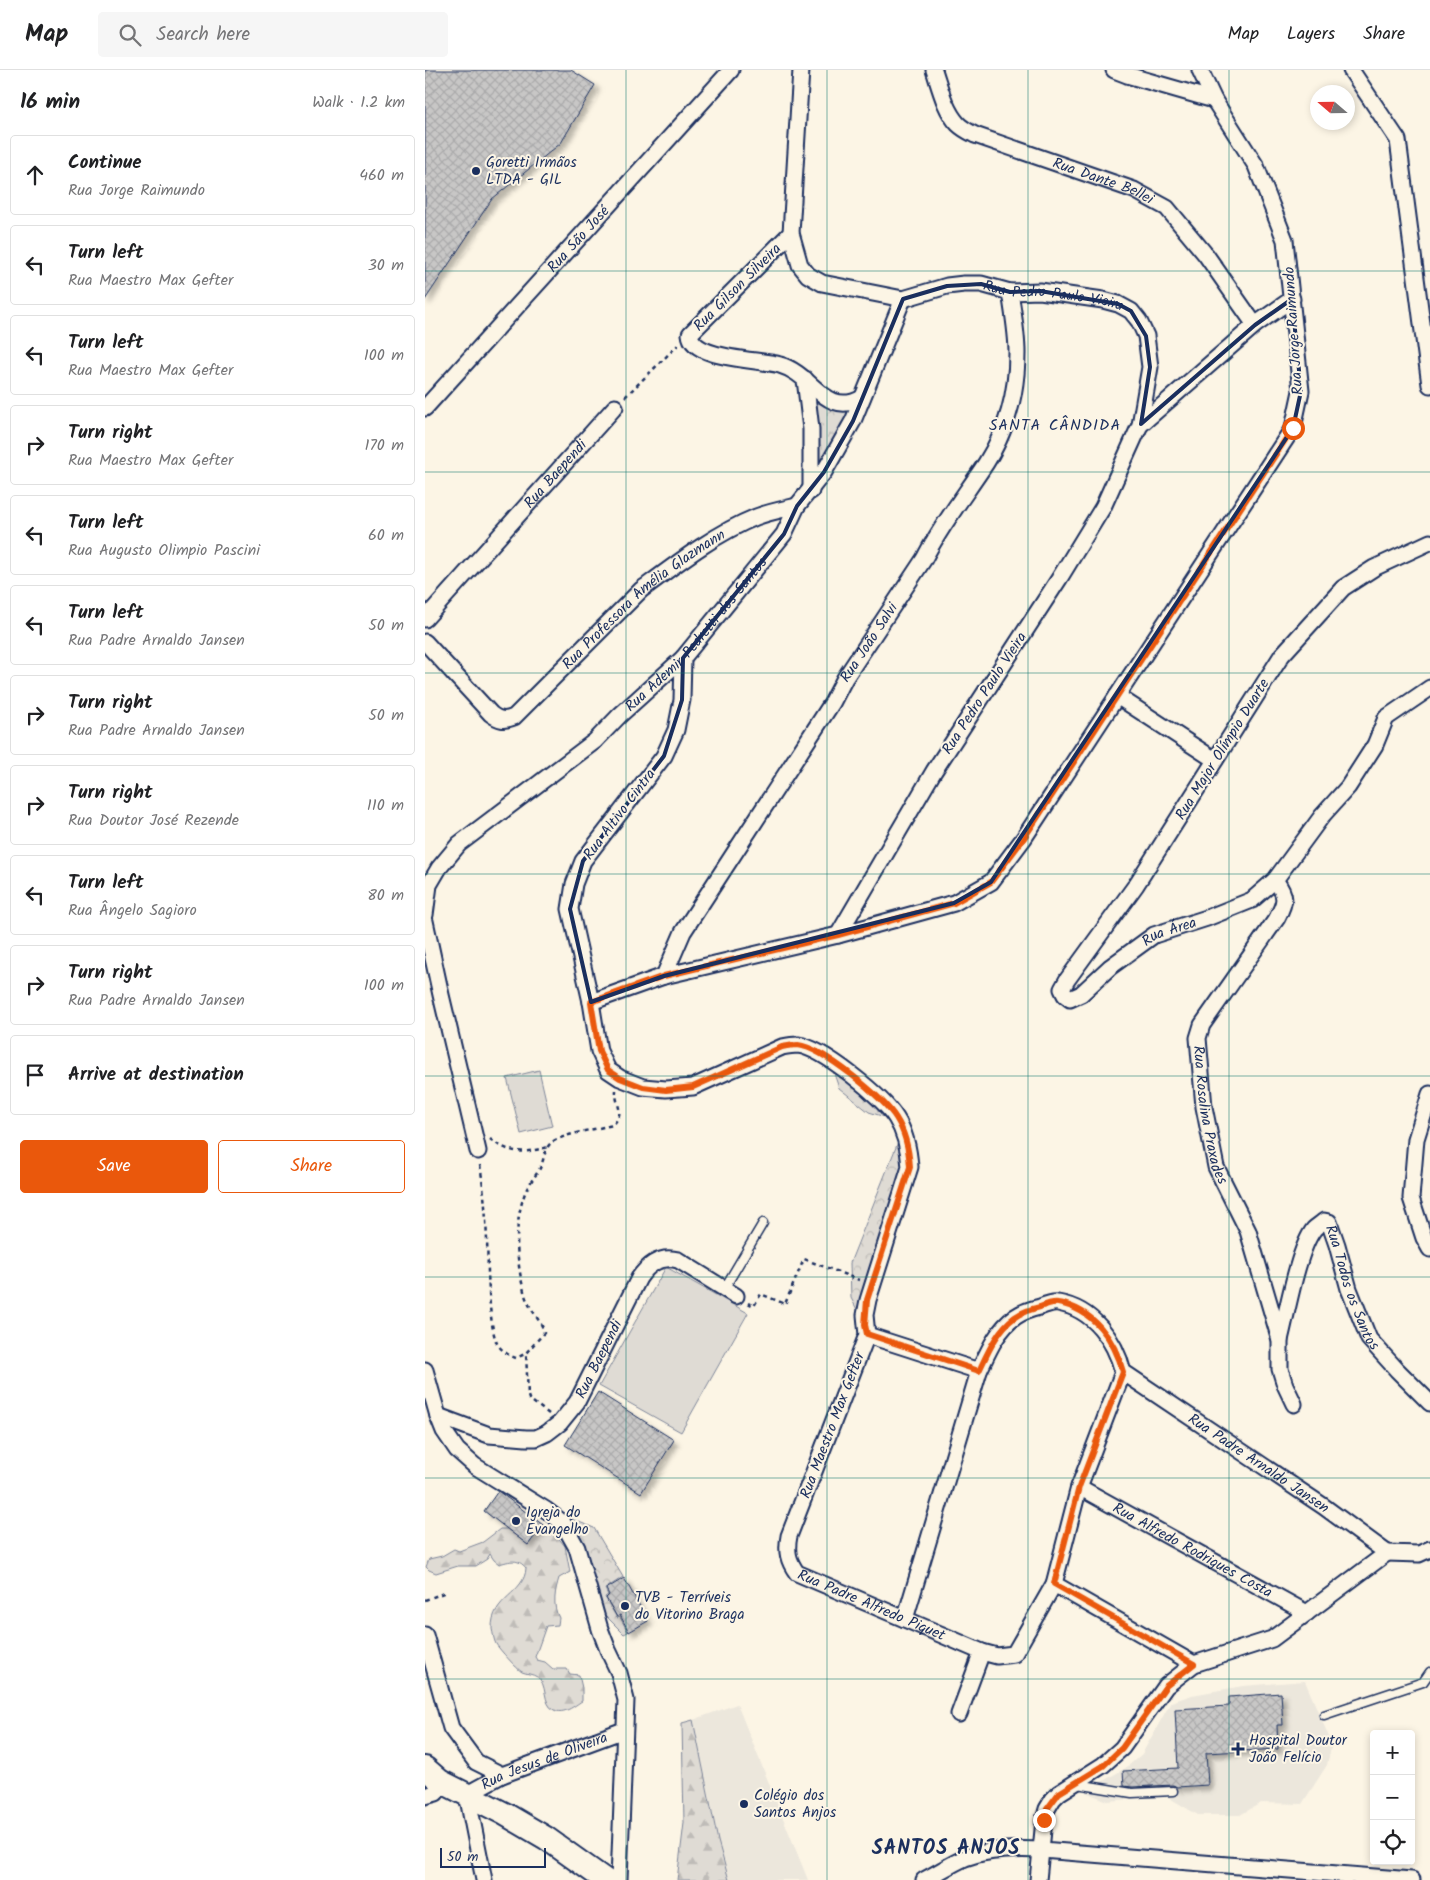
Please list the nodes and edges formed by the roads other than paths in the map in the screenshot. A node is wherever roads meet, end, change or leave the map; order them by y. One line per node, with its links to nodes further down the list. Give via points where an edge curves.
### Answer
1 (731, 70): 17 (street, Rua São José)
2 (801, 70): 8 (street, Rua Pedro Paulo Vieira)
3 (934, 70): 12 (street, Rua Dante Bellei, via 944,99 959,126 975,135 1134,190 1167,208)
4 (1114, 70): 7 (street)
5 (1200, 70): 7 (street, Rua Jorge Raimundo)
6 (1351, 70): 14 (street, via 1398,140)
7 (1214, 100): 11 (street, Rua Jorge Raimundo, via 1257,166 1285,240)
8 (791, 233): 10 (street, Rua Pedro Paulo Vieira, via 800,265 822,283); 13 (street, Rua Gilson Silveira, via 690,334 690,340 717,355 781,365)
9 (1011, 292): 10 (street, Rua Pedro Paulo Vieira, via 981,284 964,284); 18 (street, Rua Pedro Paulo Vieira, via 1040,291 1103,300 1131,311 1146,336 1150,367); 32 (street, Rua João Salvi, via 1017,352 1015,392 1004,429 992,453 683,932)
10 (903, 299): 15 (street, Rua Ademir Pedretti dos Santos)
11 (1292, 299): 12 (street); 26 (street, Rua Jorge Raimundo, via 1301,391 1293,428)
12 (1255, 325): 18 (street)
13 (805, 379): 15 (street, Rua Gilson Silveira, via 838,404 852,404); 19 (street, via 811,429)
14 (1430, 385)
15 (862, 398): 19 (street, Rua Ademir Pedretti dos Santos, via 853,421)
16 (615, 407): 22 (street, Rua Baependi)
17 (425, 408)
18 (1141, 426): 31 (street, Rua Pedro Paulo Vieira, via 1103,507 934,771)
19 (811, 491): 20 (street, Rua Ademir Pedretti dos Santos)
20 (797, 506): 23 (street, Rua Professora Amélia Glazmann, via 757,517 727,531 641,590 514,717 505,720 491,714); 24 (street, Rua Ademir Pedretti dos Santos, via 784,534)
21 (1430, 542): 27 (street, Rua Major Olímpio Duarte, via 1374,568 1343,588 1282,655)
22 (425, 619)
23 (425, 642)
24 (683, 658): 29 (street, Rua Ademir Pedretti dos Santos, via 595,741 459,844 429,885); 34 (street, Rua Altivo Cintra, via 682,700 676,730 664,756 583,860 574,884 570,909)
25 (1430, 688): 28 (street, via 1386,718 1361,768)
26 (1117, 696): 27 (street); 31 (street, Rua Jorge Raimundo, via 1024,838 991,882 954,903)
27 (1215, 760): 33 (street, Rua Major Olímpio Duarte, via 1136,885 1067,980 1062,989)
28 (1275, 880): 33 (street, Rua Área, via 1252,900 1154,935 1081,994); 41 (street, Rua Rosalina Praxades, via 1284,892 1284,904 1202,1025 1198,1038 1204,1107 1216,1167 1248,1231)
29 (425, 915)
30 (425, 921): 36 (street)
31 (838, 935): 32 (street, Rua Jorge Raimundo)
32 (664, 976): 34 (street, Rua Jorge Raimundo)
33 (1070, 999)
34 (591, 1002): 40 (street, Rua Maestro Max Gefter, via 599,1051 608,1070 643,1087 666,1090 693,1087 782,1047 797,1045 829,1058 874,1094 896,1118 909,1151 910,1167 867,1300)
35 (1430, 1094): 38 (street, via 1416,1139 1411,1198)
36 (478, 1151)
37 (763, 1223): 39 (lane)
38 (1430, 1249)
39 (730, 1293): 47 (street, Rua Baependi, via 678,1260 664,1259 650,1264 639,1278 577,1402 560,1423 537,1438 489,1435)
40 (867, 1334): 43 (street); 49 (street, Rua Maestro Max Gefter)
41 (1281, 1340): 45 (street, Rua Todos os Santos, via 1305,1245 1315,1228 1324,1221 1329,1222 1349,1289 1369,1339); 46 (street, Rua Rosalina Praxades, via 1280,1369)
42 (425, 1370): 47 (street)
43 (979, 1371): 44 (street, via 995,1339 1015,1317 1031,1309 1057,1303 1092,1318 1113,1346); 54 (street)
44 (1123, 1372): 48 (street); 51 (street, Rua Padre Arnaldo Jansen, via 1323,1506)
45 (1430, 1403)
46 (1294, 1404)
47 (438, 1416): 61 (street, via 457,1450 475,1466 563,1523 577,1548 605,1643 619,1673 626,1700)
48 (1079, 1487): 52 (street); 53 (street, Rua Alfredo Rodrigues Costa)
49 (789, 1536): 54 (street, Rua Padre Alfredo Piquet, via 786,1551 797,1573)
50 (1430, 1549): 51 (street, via 1419,1554)
51 (1387, 1553): 53 (street)
52 (1054, 1584): 56 (street, Rua Padre Alfredo Piquet, via 1014,1654 997,1656); 57 (street)
53 (1307, 1613): 57 (street, via 1272,1639)
54 (905, 1619): 56 (street, Rua Padre Alfredo Piquet)
55 (425, 1635): 62 (street, via 451,1728 476,1762)
56 (982, 1652): 59 (street)
57 (1194, 1664): 64 (street, via 1166,1686 1122,1748 1103,1766)
58 (1430, 1672): 60 (lane, via 1423,1682)
59 (959, 1714)
60 (1325, 1715)
61 (624, 1730): 62 (street, Rua Jesus de Oliveira); 70 (street)
62 (502, 1775): 66 (street, Rua Jesus de Oliveira)
63 (430, 1782): 66 (main road)
64 (1075, 1783): 65 (lane, via 1132,1793); 67 (street, via 1059,1793 1047,1809)
65 (1173, 1791)
66 (467, 1794): 68 (street); 69 (main road, via 546,1838)
67 (1042, 1850): 71 (street, via 989,1852 965,1858); 72 (street); 73 (street)
68 (485, 1880)
69 (605, 1880)
70 (619, 1880)
71 (924, 1880)
72 (1038, 1880)
73 (1412, 1880)

